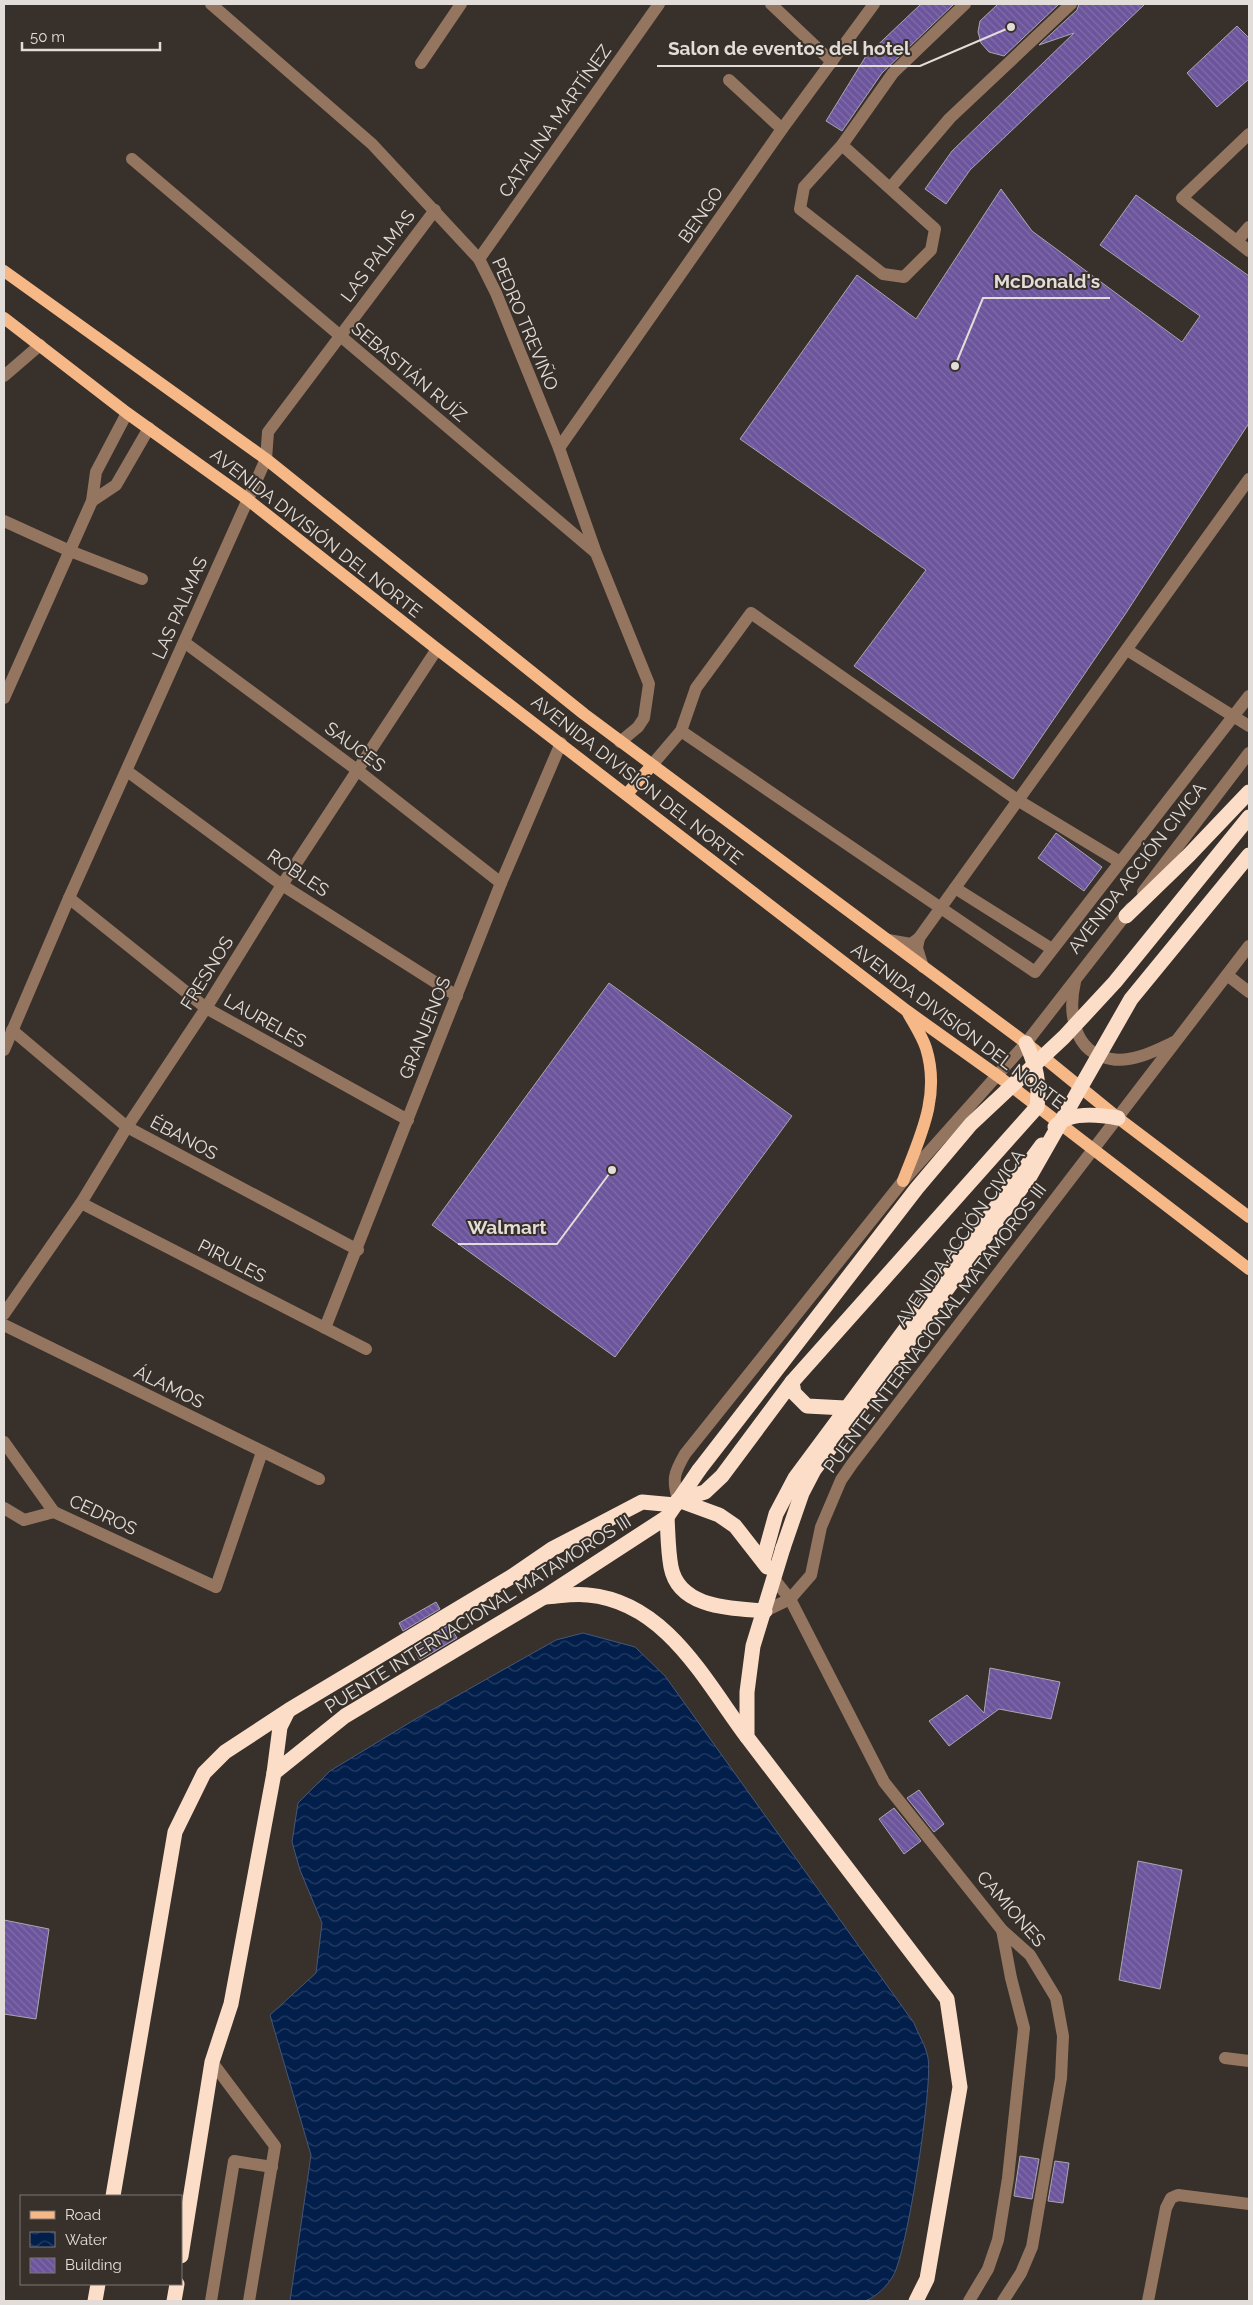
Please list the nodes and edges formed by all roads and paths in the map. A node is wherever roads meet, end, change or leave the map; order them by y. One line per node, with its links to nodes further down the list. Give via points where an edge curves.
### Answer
1 (211, 4): 16 (street, PEDRO TREVIÑO, via 372,144)
2 (460, 4): 9 (street)
3 (659, 4): 20 (street, CATALINA MARTÍNEZ)
4 (771, 4): 8 (street)
5 (874, 4): 8 (street, BENGO)
6 (966, 4): 13 (street, via 893,73)
7 (1071, 4): 15 (street, via 950,118)
8 (832, 62): 11 (street, BENGO)
9 (421, 63)
10 (729, 80): 11 (street)
11 (782, 129): 28 (street, BENGO)
12 (1249, 134): 18 (street, via 1182,198)
13 (842, 145): 15 (street); 15 (street, via 804,187 800,209 883,274 904,277 931,250 935,228)
14 (132, 159): 23 (street, SEBASTIÁN RUÍZ)
15 (891, 187)
16 (435, 210): 20 (street, PEDRO TREVIÑO); 23 (street, LAS PALMAS)
17 (1249, 227): 18 (street)
18 (1237, 241): 19 (street)
19 (1249, 251)
20 (479, 259): 28 (street, PEDRO TREVIÑO)
21 (4, 271): 29 (main road, AVENIDA DIVISIÓN DEL NORTE)
22 (4, 318): 24 (main road, AVENIDA DIVISIÓN DEL NORTE)
23 (339, 336): 29 (street, LAS PALMAS, via 268,432); 35 (street, SEBASTIÁN RUÍZ)
24 (40, 345): 25 (street); 26 (main road, AVENIDA DIVISIÓN DEL NORTE)
25 (4, 376)
26 (127, 413): 27 (main road, AVENIDA DIVISIÓN DEL NORTE); 32 (street, via 96,472)
27 (149, 428): 31 (main road, AVENIDA DIVISIÓN DEL NORTE); 32 (street, via 116,485)
28 (559, 448): 35 (street, PEDRO TREVIÑO)
29 (266, 460): 31 (street, LAS PALMAS); 46 (main road, AVENIDA DIVISIÓN DEL NORTE)
30 (1249, 480): 39 (street)
31 (247, 499): 37 (street, LAS PALMAS); 38 (main road, AVENIDA DIVISIÓN DEL NORTE)
32 (92, 501): 34 (street)
33 (4, 521): 34 (street)
34 (70, 551): 36 (street); 40 (street)
35 (596, 553): 46 (street, PEDRO TREVIÑO, via 649,684 644,718)
36 (142, 579)
37 (184, 642): 50 (street, SAUCES); 51 (street, LAS PALMAS)
38 (437, 649): 47 (main road, AVENIDA DIVISIÓN DEL NORTE); 50 (street, FRESNOS)
39 (1127, 650): 43 (street); 54 (street)
40 (8, 679): 42 (street)
41 (1249, 696): 43 (street)
42 (4, 698)
43 (1233, 716): 44 (street); 57 (street)
44 (1249, 726)
45 (681, 731): 49 (street); 54 (street, via 696,688 750,613); 62 (street)
46 (620, 742): 49 (main road, AVENIDA DIVISIÓN DEL NORTE)
47 (561, 743): 53 (main road, AVENIDA DIVISIÓN DEL NORTE); 58 (street, GRANJENOS)
48 (1249, 753): 63 (street, AVENIDA ACCIÓN CIVICA)
49 (652, 765): 53 (main road); 65 (main road, AVENIDA DIVISIÓN DEL NORTE)
50 (357, 770): 58 (street, SAUCES); 59 (street, FRESNOS)
51 (127, 771): 59 (street, ROBLES); 61 (street, LAS PALMAS)
52 (1249, 792): 63 (highway)
53 (627, 794): 74 (main road, AVENIDA DIVISIÓN DEL NORTE)
54 (1019, 801): 57 (street); 60 (street)
55 (1249, 817): 100 (highway, PUENTE INTERNACIONAL MATAMOROS III, bridge, via 1115,982 1064,1037 971,1124 917,1188)
56 (1249, 855): 104 (highway, AVENIDA ACCIÓN CIVICA, bridge, via 1131,999 1030,1176 814,1470 802,1493)
57 (1120, 862): 67 (street)
58 (501, 883): 72 (street, GRANJENOS)
59 (282, 885): 72 (street, ROBLES); 73 (street, FRESNOS)
60 (957, 886): 62 (street); 67 (street)
61 (69, 898): 73 (street, LAURELES); 75 (street, LAS PALMAS)
62 (941, 907): 64 (street); 67 (street, via 1036,972)
63 (1126, 916): 70 (street, AVENIDA ACCIÓN CIVICA)
64 (919, 938): 65 (street, via 911,944); 68 (street)
65 (885, 939): 68 (main road, AVENIDA DIVISIÓN DEL NORTE)
66 (1249, 946): 69 (street)
67 (1054, 948)
68 (923, 967): 77 (main road, AVENIDA DIVISIÓN DEL NORTE)
69 (1227, 975): 71 (street); 76 (street)
70 (1076, 977): 76 (street, via 1071,998 1072,1020 1081,1040 1095,1053 1111,1059 1131,1058); 77 (street, AVENIDA ACCIÓN CIVICA)
71 (1249, 992)
72 (456, 996): 82 (street, GRANJENOS)
73 (206, 1008): 82 (street, LAURELES); 84 (street, FRESNOS)
74 (907, 1011): 79 (main road, AVENIDA DIVISIÓN DEL NORTE); 86 (main road, via 926,1046 932,1082 927,1120)
75 (12, 1030): 78 (street, LAS PALMAS); 84 (street, ÉBANOS)
76 (1176, 1041): 81 (street)
77 (1026, 1044): 79 (street, AVENIDA ACCIÓN CIVICA); 80 (highway, via 1037,1072); 81 (main road, AVENIDA DIVISIÓN DEL NORTE)
78 (4, 1050)
79 (998, 1076): 80 (main road, AVENIDA DIVISIÓN DEL NORTE); 86 (street, AVENIDA ACCIÓN CIVICA)
80 (1037, 1107): 83 (main road, AVENIDA DIVISIÓN DEL NORTE); 95 (highway)
81 (1118, 1118): 83 (highway, via 1089,1115); 85 (street, PUENTE INTERNACIONAL MATAMOROS III); 88 (main road, AVENIDA DIVISIÓN DEL NORTE)
82 (408, 1120): 89 (street, GRANJENOS)
83 (1058, 1123): 85 (main road, AVENIDA DIVISIÓN DEL NORTE); 96 (highway)
84 (127, 1127): 87 (street, FRESNOS); 89 (street, ÉBANOS)
85 (1092, 1150): 90 (main road, AVENIDA DIVISIÓN DEL NORTE); 106 (street, PUENTE INTERNACIONAL MATAMOROS III, via 841,1480 821,1527 811,1575)
86 (903, 1181): 100 (street, AVENIDA ACCIÓN CIVICA, via 685,1454 673,1483)
87 (81, 1203): 91 (street, FRESNOS); 93 (street, PIRULES)
88 (1249, 1217)
89 (358, 1250): 93 (street, GRANJENOS)
90 (1249, 1269)
91 (4, 1314)
92 (4, 1325): 98 (street, ÁLAMOS)
93 (325, 1328): 94 (street, PIRULES)
94 (366, 1349)
95 (792, 1382): 96 (highway, via 794,1393 807,1406); 100 (highway, via 722,1476 705,1492)
96 (845, 1408): 103 (highway, via 795,1478 776,1514)
97 (4, 1442): 102 (street, CEDROS)
98 (262, 1452): 99 (street, ÁLAMOS); 102 (street, CEDROS, via 216,1587)
99 (319, 1479)
100 (673, 1507): 103 (highway, via 718,1516 735,1526); 105 (highway, PUENTE INTERNACIONAL MATAMOROS III); 107 (highway, via 671,1569 679,1584 690,1596 705,1603); 108 (highway, via 642,1502 595,1525)
101 (4, 1508): 102 (street, via 24,1520)
102 (54, 1512)
103 (763, 1561): 104 (highway)
104 (774, 1579): 106 (street, CAMIONES); 107 (highway)
105 (544, 1597): 109 (highway, via 588,1595 638,1610 662,1626 689,1655); 110 (highway, PUENTE INTERNACIONAL MATAMOROS III, via 346,1716)
106 (790, 1599): 107 (street, PUENTE INTERNACIONAL MATAMOROS III); 111 (street, CAMIONES, via 884,1782)
107 (765, 1610): 109 (highway, via 753,1646 749,1674)
108 (289, 1710): 110 (highway, via 280,1727); 116 (highway, via 224,1752 204,1773 175,1832)
109 (747, 1737): 125 (highway, via 947,1999 960,2087 927,2279)
110 (274, 1773): 114 (highway, via 231,2004)
111 (1002, 1930): 126 (street, via 1024,2028 998,2240 988,2269); 127 (street, CAMIONES, via 1030,1956 1056,1998 1063,2036 1061,2078 1032,2247 1021,2273)
112 (1225, 2058): 113 (street)
113 (1249, 2061)
114 (212, 2062): 115 (street, via 276,2146); 118 (highway)
115 (272, 2167): 123 (street, via 234,2161); 124 (street)
116 (113, 2195)
117 (1249, 2204): 128 (street, via 1178,2195 1171,2198 1166,2208)
118 (182, 2250)
119 (98, 2285): 121 (highway)
120 (177, 2285): 122 (highway)
121 (95, 2301)
122 (174, 2301)
123 (211, 2301)
124 (249, 2301)
125 (916, 2301)
126 (969, 2301)
127 (1002, 2301)
128 (1148, 2301)

